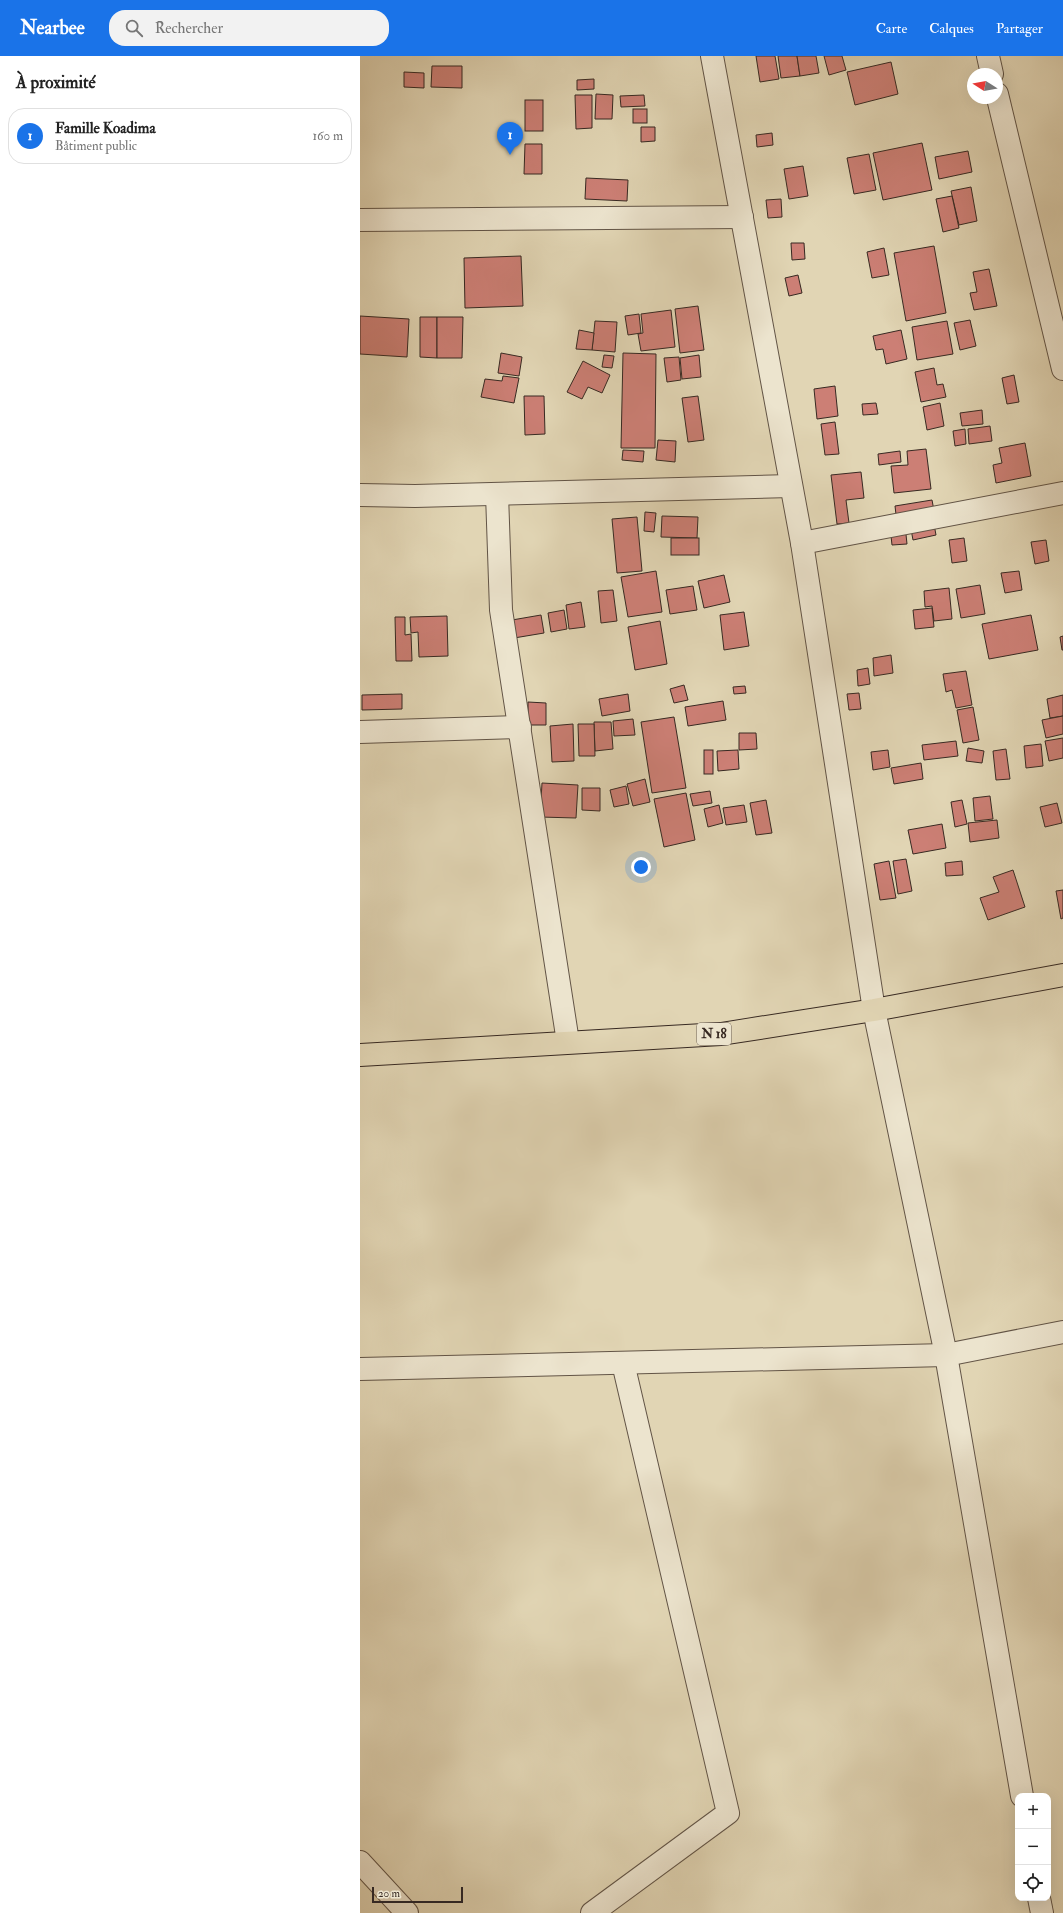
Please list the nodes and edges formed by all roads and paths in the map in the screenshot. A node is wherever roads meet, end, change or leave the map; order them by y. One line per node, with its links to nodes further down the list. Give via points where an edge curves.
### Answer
1 (712, 56): 5 (street)
2 (988, 56): 3 (street)
3 (991, 68)
4 (999, 104): 7 (street)
5 (742, 217): 6 (street); 8 (street)
6 (360, 220)
7 (1063, 369)
8 (791, 486): 10 (street); 12 (street)
9 (1063, 493): 12 (street)
10 (497, 494): 11 (street); 13 (street, via 501,610)
11 (360, 495)
12 (802, 543): 16 (street)
13 (520, 727): 14 (street); 17 (street)
14 (360, 732)
15 (1063, 975): 16 (main road, N 18)
16 (874, 1010): 17 (main road, N 18, via 722,1034); 20 (street)
17 (568, 1042): 18 (main road, N 18)
18 (360, 1056)
19 (1063, 1332): 20 (street)
20 (946, 1354): 21 (street); 23 (street)
21 (623, 1363): 22 (street); 27 (street, via 728,1813)
22 (360, 1369)
23 (1021, 1793)
24 (360, 1862): 26 (street)
25 (1040, 1901): 28 (street)
26 (407, 1913)
27 (592, 1913)
28 (1042, 1913)

